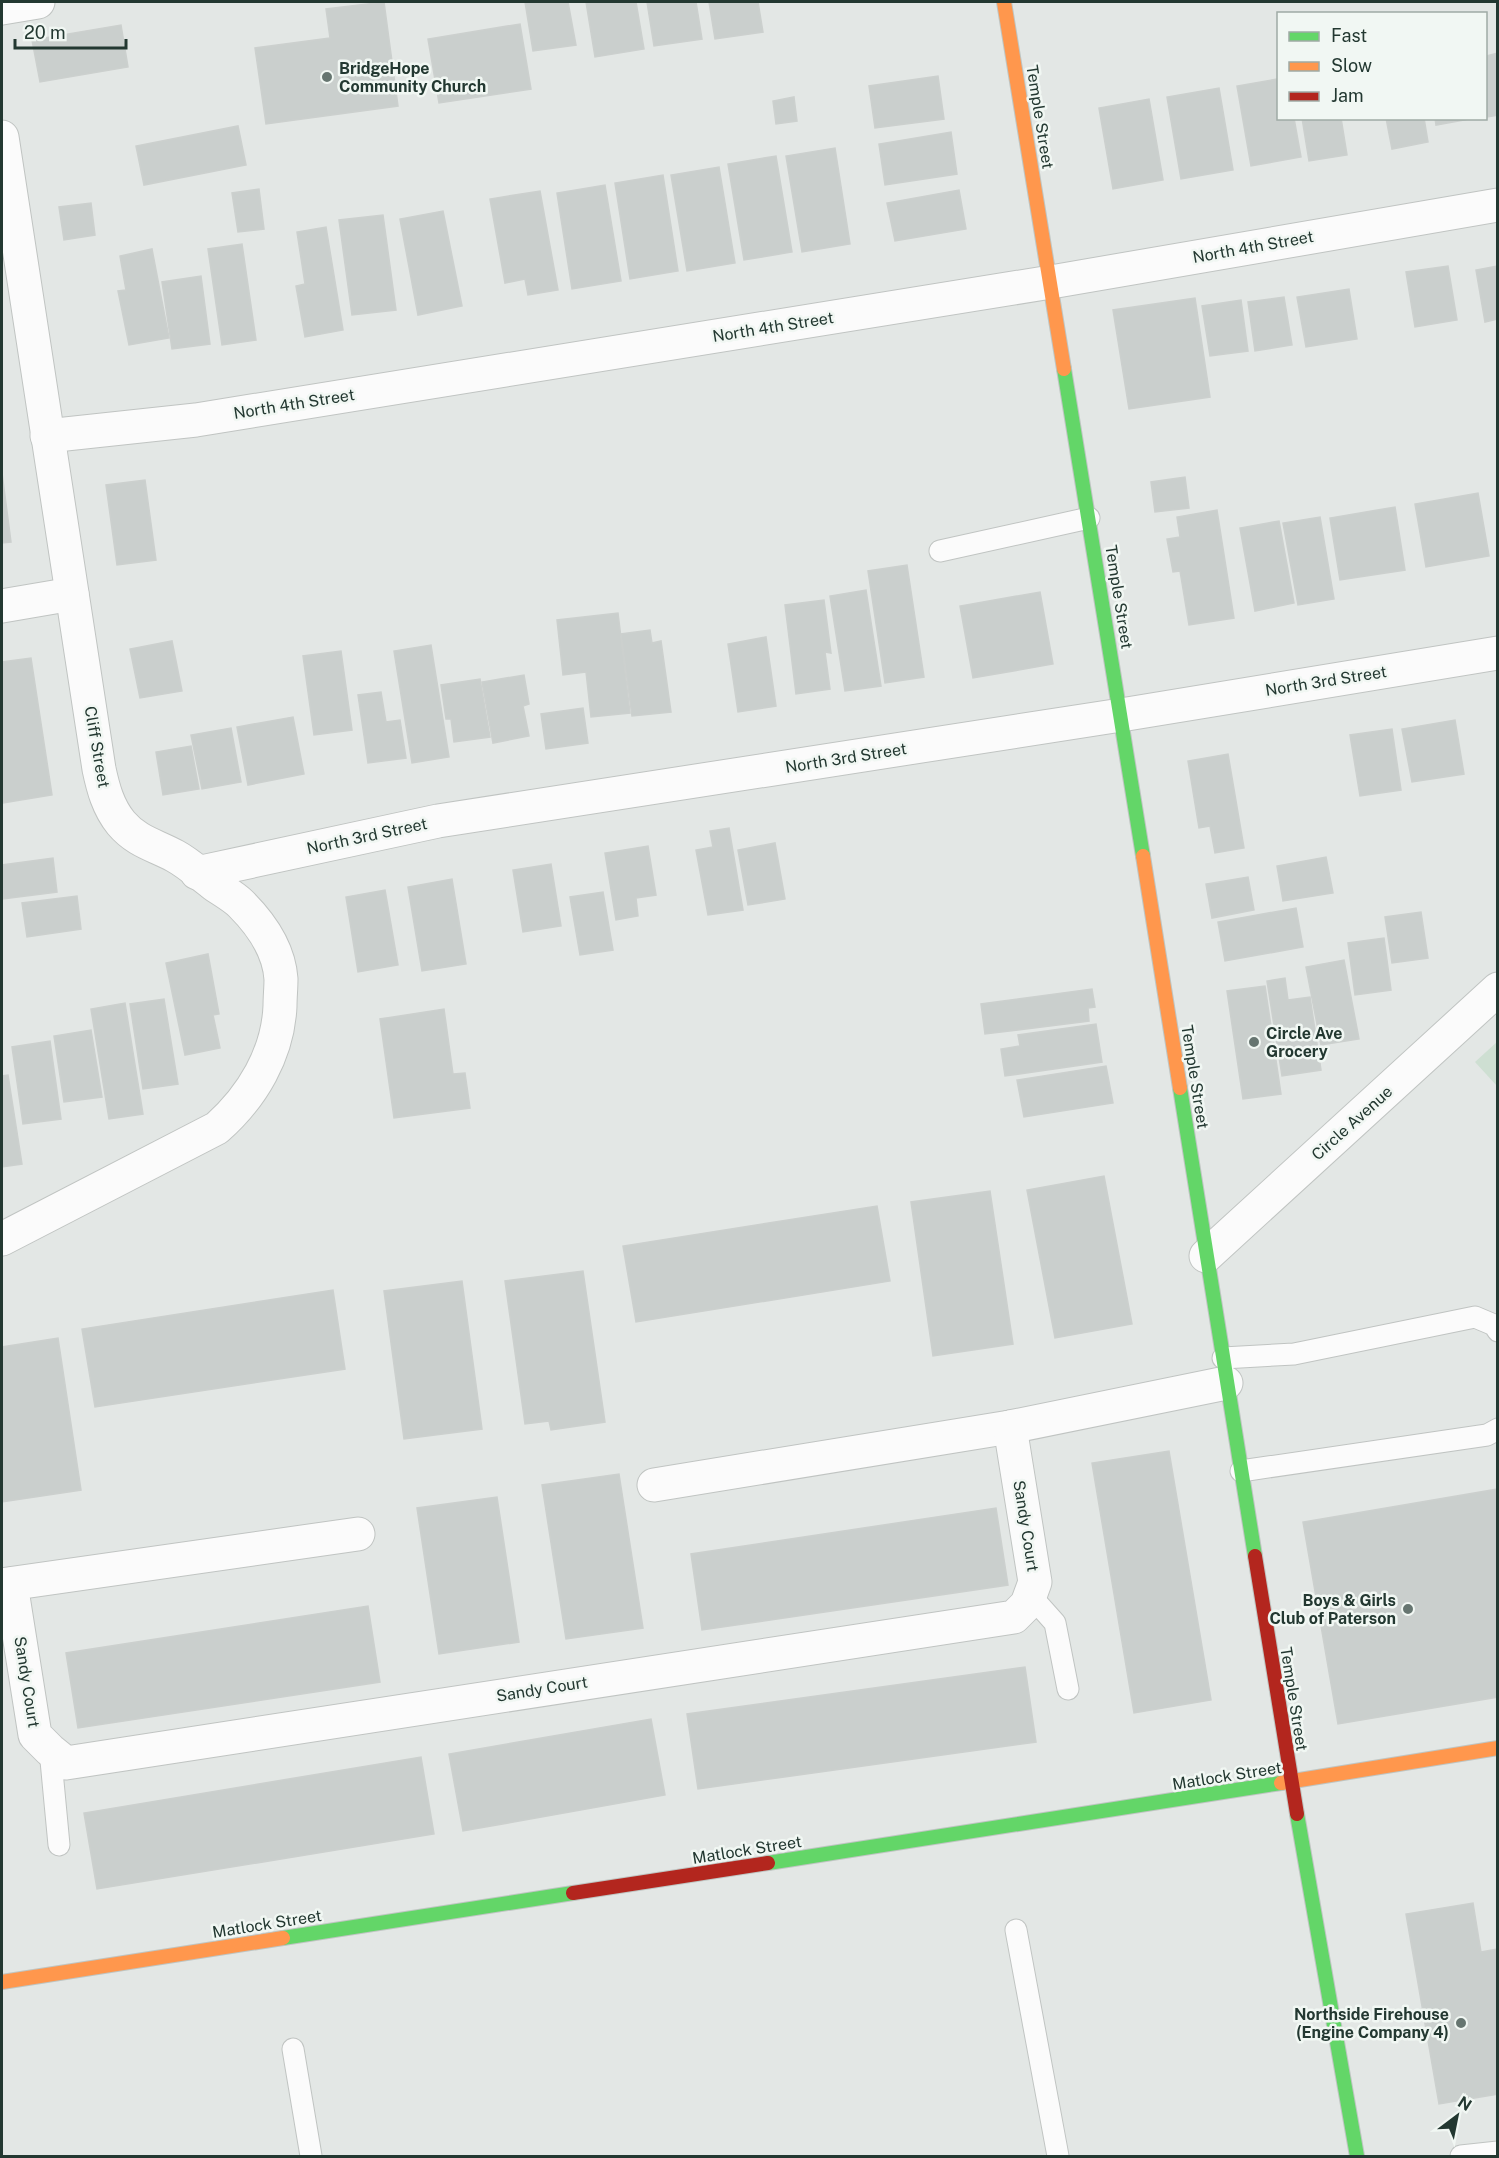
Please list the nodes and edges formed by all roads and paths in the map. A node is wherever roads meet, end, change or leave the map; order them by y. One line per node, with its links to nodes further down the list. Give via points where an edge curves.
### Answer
1 (38, 2): 3 (street)
2 (1004, 2): 6 (street, Temple Street)
3 (2, 8)
4 (2, 137): 7 (street, Cliff Street)
5 (1497, 205): 6 (street, North 4th Street)
6 (1051, 282): 7 (street, North 4th Street, via 196,420); 8 (street, Temple Street)
7 (47, 436): 10 (street, Cliff Street)
8 (1089, 518): 9 (lane); 13 (street, Temple Street)
9 (940, 551)
10 (72, 594): 11 (street); 14 (street, Cliff Street, via 105,794 117,818 137,838 175,856)
11 (2, 606)
12 (1497, 653): 13 (street, North 3rd Street)
13 (1121, 715): 14 (street, North 3rd Street, via 438,821); 17 (street, Temple Street)
14 (198, 873): 16 (street, Cliff Street, via 241,903 269,939 277,958 281,978 279,1025 264,1071 235,1112 217,1128)
15 (1497, 989): 17 (street, Circle Avenue)
16 (2, 1239)
17 (1206, 1256): 19 (street, Temple Street)
18 (1497, 1331): 19 (lane, via 1494,1325 1475,1317)
19 (1225, 1371): 20 (street); 22 (street, Temple Street)
20 (1010, 1427): 23 (street); 26 (street, Sandy Court, via 1035,1582)
21 (1497, 1429): 22 (lane, via 1487,1435)
22 (1241, 1470): 30 (street, Temple Street)
23 (654, 1485)
24 (358, 1534): 25 (street, Sandy Court)
25 (7, 1584): 29 (street, Sandy Court, via 35,1735)
26 (1030, 1595): 27 (lane, via 1055,1623); 29 (street, Sandy Court, via 1014,1617 66,1762)
27 (1068, 1689)
28 (1497, 1748): 30 (street, Matlock Street)
29 (50, 1750): 31 (lane)
30 (1291, 1782): 33 (street, Matlock Street); 39 (street, Temple Street)
31 (59, 1845)
32 (1016, 1930): 38 (lane)
33 (2, 1982)
34 (293, 2049): 37 (lane)
35 (1497, 2152): 36 (lane)
36 (1461, 2156)
37 (311, 2157)
38 (1058, 2157)
39 (1357, 2157)

